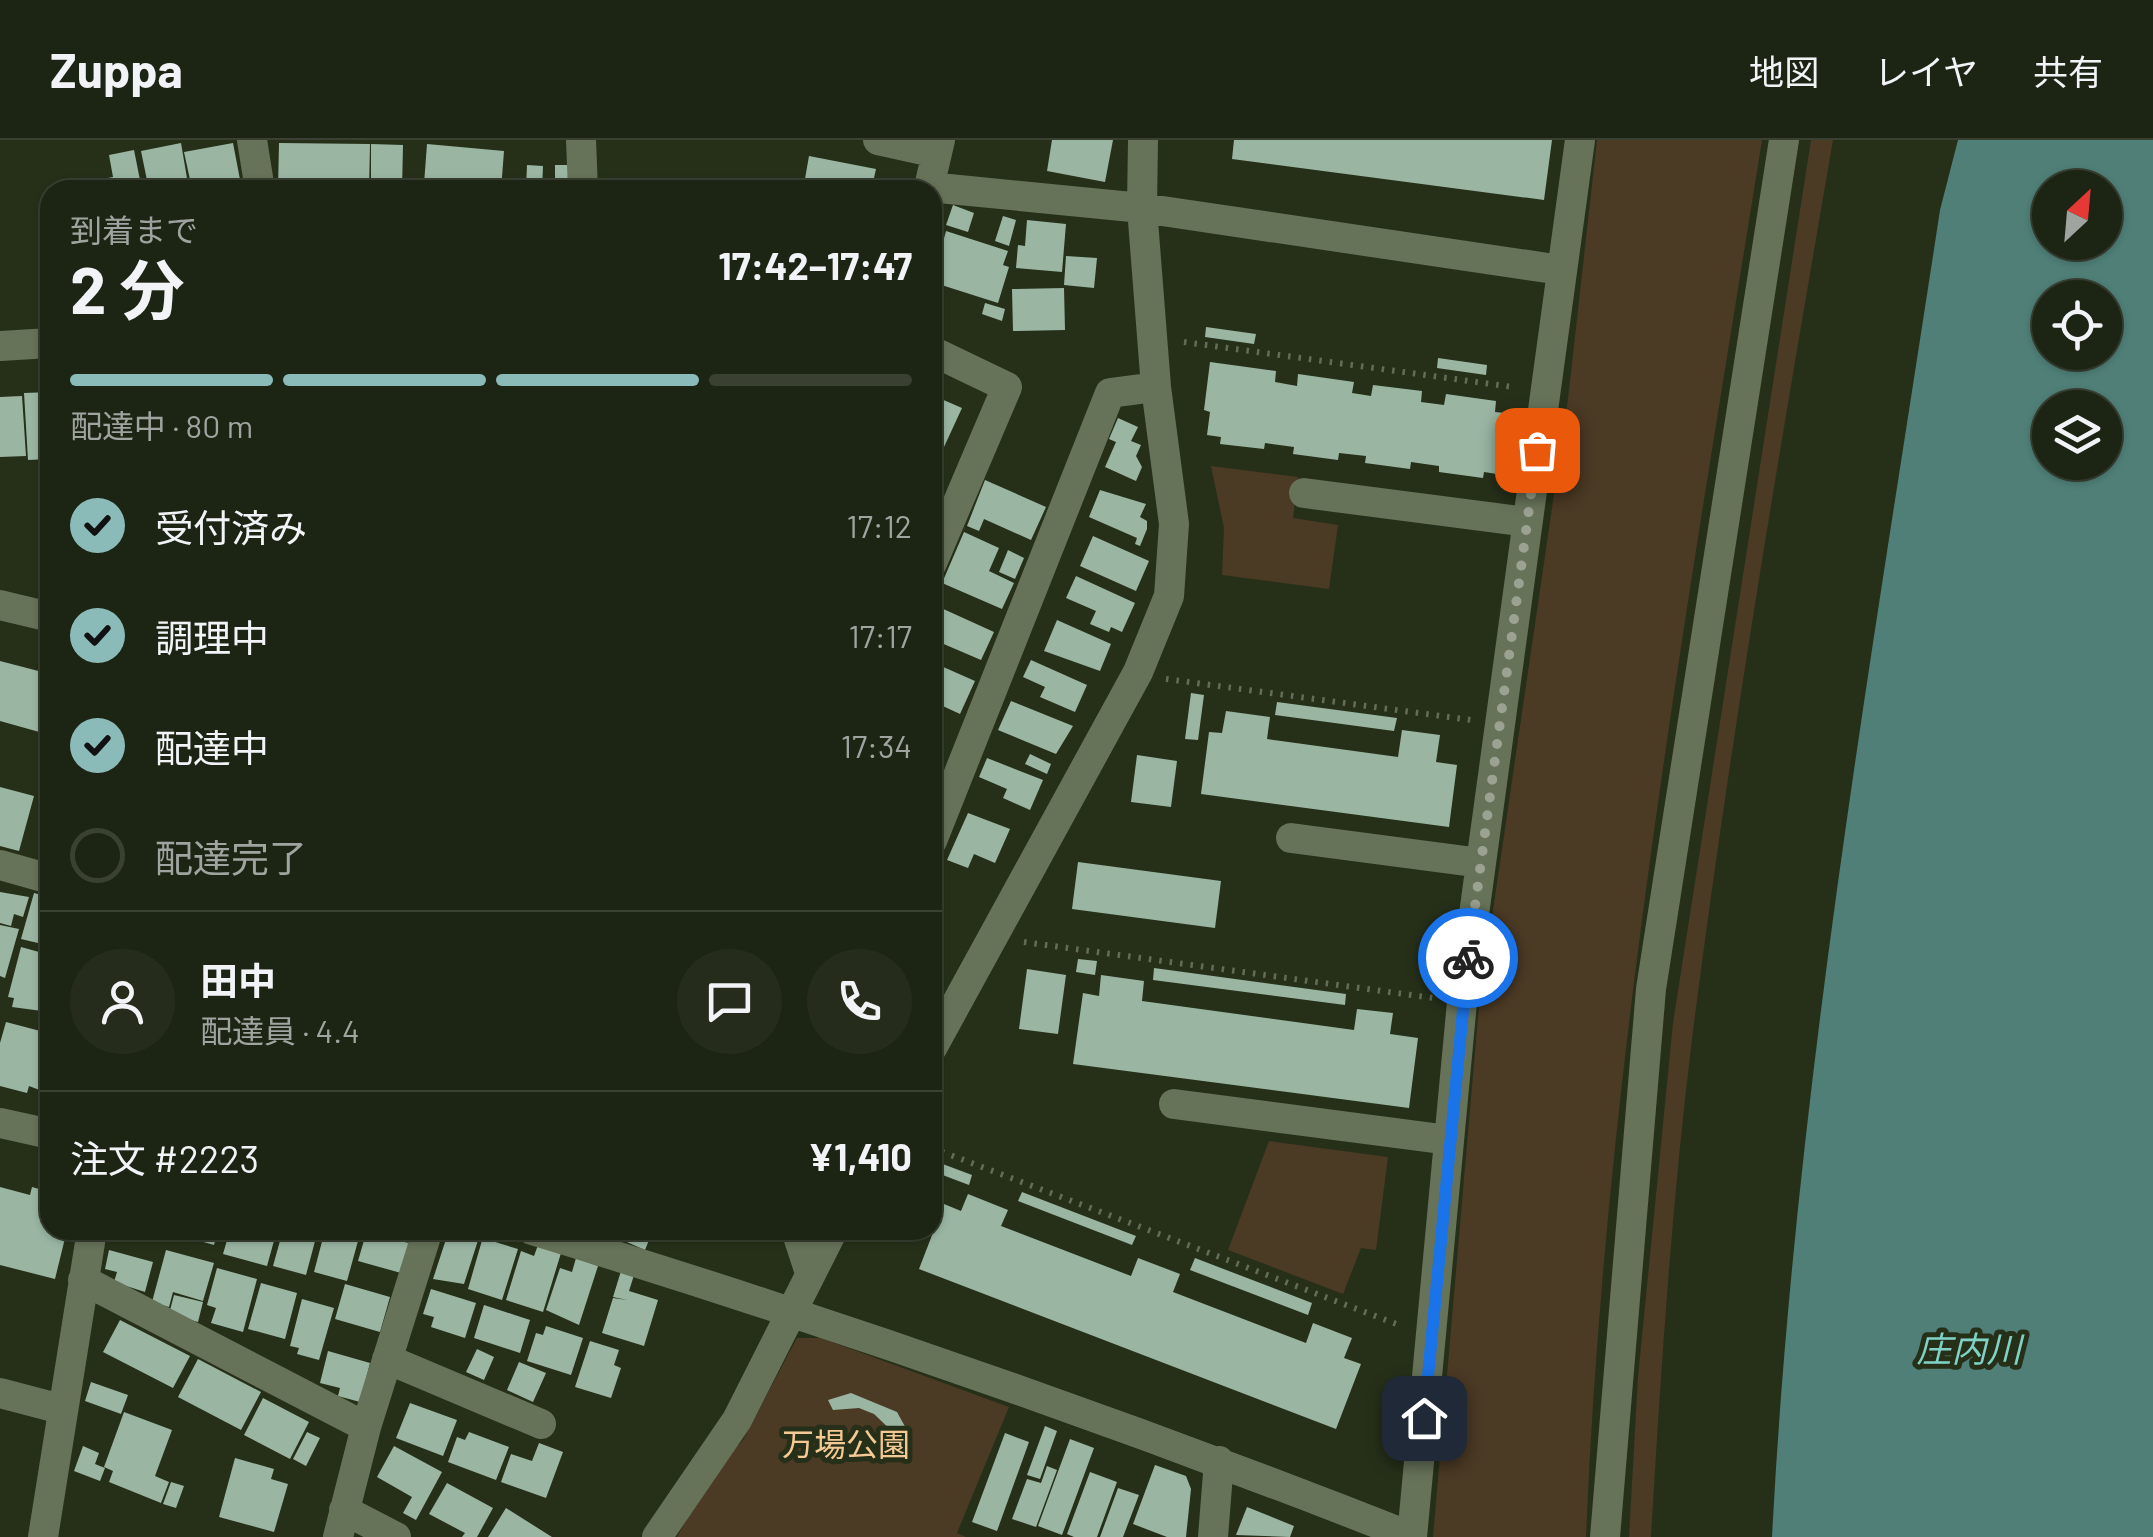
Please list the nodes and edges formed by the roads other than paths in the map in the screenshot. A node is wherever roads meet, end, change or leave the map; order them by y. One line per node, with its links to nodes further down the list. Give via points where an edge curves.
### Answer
1 (252, 140): 8 (street)
2 (582, 140): 9 (street)
3 (878, 140): 7 (street)
4 (1144, 140): 12 (street)
5 (1580, 140): 13 (street)
6 (1784, 140): 52 (street, via 1651,989)
7 (939, 147): 10 (street)
8 (258, 180)
9 (582, 180)
10 (931, 180)
11 (942, 188): 12 (street)
12 (1142, 208): 13 (street); 17 (street)
13 (1562, 270): 19 (street)
14 (40, 344): 15 (street)
15 (0, 346)
16 (942, 356): 20 (street, via 1007,387)
17 (1156, 387): 23 (street, via 1110,393); 28 (street, via 1174,524 1169,596 1138,672)
18 (1304, 493): 19 (street)
19 (1527, 522): 25 (street)
20 (942, 540)
21 (0, 605): 22 (street)
22 (40, 615)
23 (942, 816)
24 (1291, 838): 25 (street)
25 (1481, 863): 32 (street)
26 (0, 865): 27 (street)
27 (40, 876)
28 (942, 1030)
29 (1174, 1104): 32 (street)
30 (0, 1123): 31 (street)
31 (40, 1132)
32 (1449, 1140): 46 (street, via 1412,1537)
33 (90, 1240): 39 (street)
34 (425, 1240): 41 (street)
35 (565, 1240): 40 (street)
36 (799, 1240): 38 (street)
37 (828, 1240): 38 (street)
38 (810, 1273): 40 (street)
39 (82, 1280): 43 (street); 45 (street)
40 (790, 1309): 46 (street); 50 (street, via 737,1420)
41 (387, 1359): 44 (street); 45 (street)
42 (0, 1394): 43 (street)
43 (61, 1409): 48 (street)
44 (541, 1424)
45 (366, 1428): 47 (street)
46 (1218, 1461): 51 (street)
47 (341, 1524): 49 (street)
48 (44, 1537)
49 (396, 1537)
50 (657, 1537)
51 (1213, 1537)
52 (1605, 1537)

